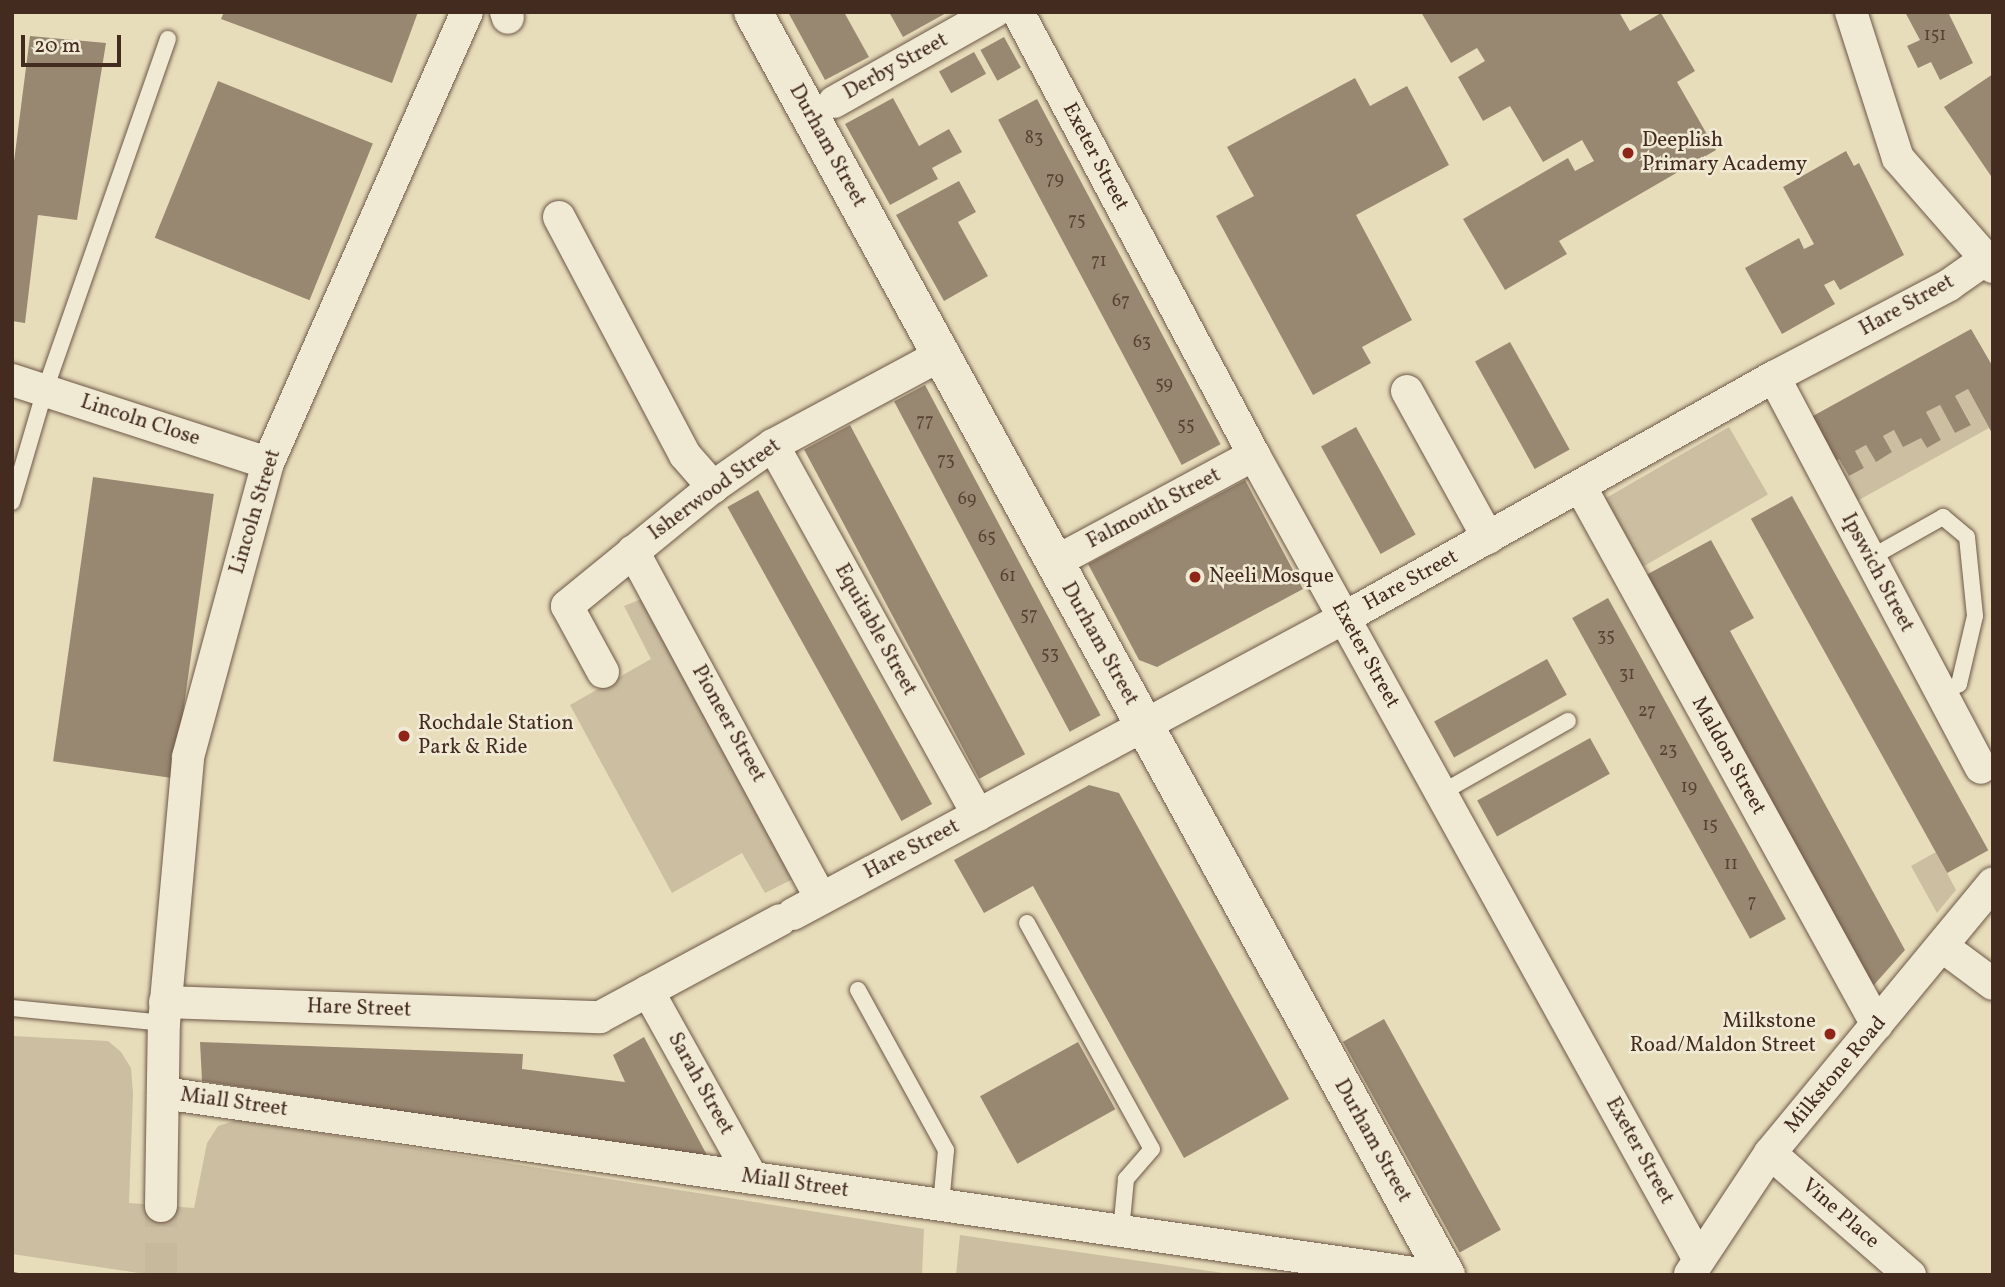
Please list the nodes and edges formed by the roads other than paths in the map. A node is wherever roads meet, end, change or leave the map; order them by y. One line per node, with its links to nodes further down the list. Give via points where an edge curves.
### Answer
1 (467, 12): 17 (street, Lincoln Street)
2 (753, 12): 10 (main road, Durham Street)
3 (994, 12): 7 (street, Derby Street)
4 (1018, 12): 16 (street, Exeter Street)
5 (1851, 12): 9 (street, via 1898,158)
6 (168, 39): 13 (lane)
7 (834, 102)
8 (559, 217): 19 (street, via 685,455)
9 (1989, 263): 11 (street, Hare Street)
10 (941, 355): 15 (street, Isherwood Street); 24 (main road, Durham Street)
11 (1774, 377): 18 (street, Hare Street); 23 (street, Ipswich Street)
12 (12, 380): 13 (street, Lincoln Close)
13 (45, 390): 17 (street, Lincoln Close); 20 (lane)
14 (1407, 391): 21 (street)
15 (773, 445): 19 (street, Isherwood Street); 32 (street, Equitable Street)
16 (1254, 455): 24 (street, Falmouth Street); 25 (street, Exeter Street)
17 (268, 463): 41 (street, Lincoln Street, via 188,757)
18 (1580, 486): 21 (street, Hare Street); 42 (street, Maldon Street)
19 (713, 487): 22 (street, Isherwood Street)
20 (12, 502)
21 (1488, 538): 25 (street, Hare Street)
22 (633, 551): 26 (street, Isherwood Street, via 567,606); 34 (street, Pioneer Street)
23 (1870, 558): 27 (street, Ipswich Street); 27 (lane, via 1943,517 1967,537 1975,617 1959,684)
24 (1055, 562): 29 (main road, Durham Street)
25 (1344, 618): 29 (street, Hare Street); 31 (street, Exeter Street)
26 (603, 672)
27 (1941, 693): 30 (street, Ipswich Street)
28 (1568, 721): 31 (lane)
29 (1145, 726): 32 (street, Hare Street); 51 (main road, Durham Street)
30 (1981, 768)
31 (1441, 793): 49 (street, Exeter Street)
32 (978, 815): 34 (street, Hare Street)
33 (1993, 883): 36 (street, Milkstone Road)
34 (821, 898): 39 (street, Hare Street)
35 (1027, 923): 48 (lane, via 1152,1149 1126,1179)
36 (1943, 947): 37 (street); 42 (street, Milkstone Road)
37 (1993, 984)
38 (858, 990): 46 (lane, via 946,1150)
39 (648, 991): 41 (street, Hare Street, via 600,1017); 45 (street, Sarah Street)
40 (12, 1008): 41 (lane)
41 (164, 1013): 43 (street, Lincoln Street)
42 (1877, 1025): 44 (street, Milkstone Road)
43 (163, 1093): 45 (street, Miall Street); 47 (street, Lincoln Street)
44 (1770, 1153): 49 (street, Milkstone Road); 52 (street, Vine Place)
45 (752, 1178): 46 (street, Miall Street)
46 (941, 1205): 48 (street, Miall Street)
47 (161, 1206)
48 (1121, 1231): 50 (street, Miall Street)
49 (1694, 1266)
50 (1427, 1275)
51 (1446, 1275)
52 (1910, 1275)

